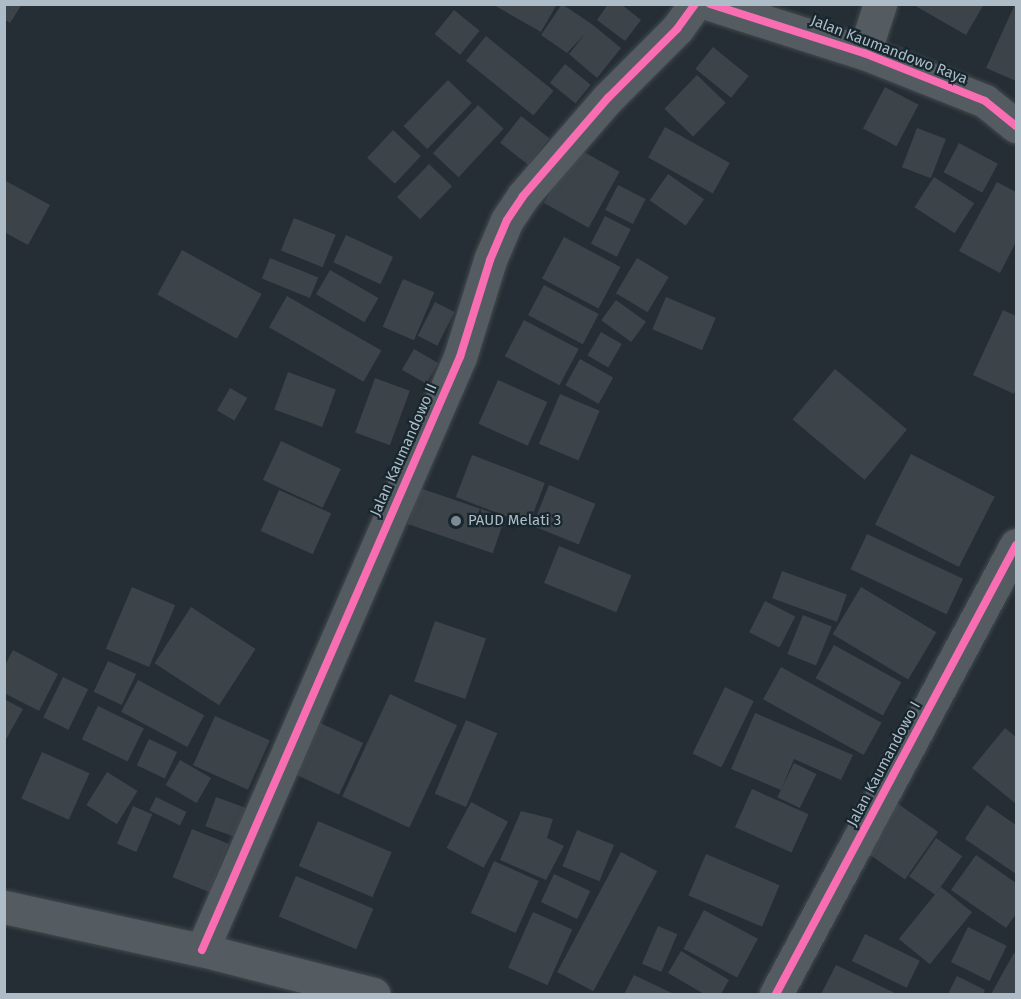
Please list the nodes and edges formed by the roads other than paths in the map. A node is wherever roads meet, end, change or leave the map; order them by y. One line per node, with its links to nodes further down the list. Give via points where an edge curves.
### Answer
1 (695, 4): 8 (street, Jalan Kaumandowo II, via 677,29 523,196 507,220 490,260 460,357)
2 (710, 4): 4 (street, Jalan Kaumandowo Raya)
3 (880, 4): 4 (street)
4 (864, 53): 5 (street, Jalan Kaumandowo Raya, via 985,101)
5 (1017, 126)
6 (1017, 545): 10 (street, Jalan Kaumandowo I)
7 (4, 907): 8 (street)
8 (202, 950): 9 (street)
9 (373, 994)
10 (776, 994)

